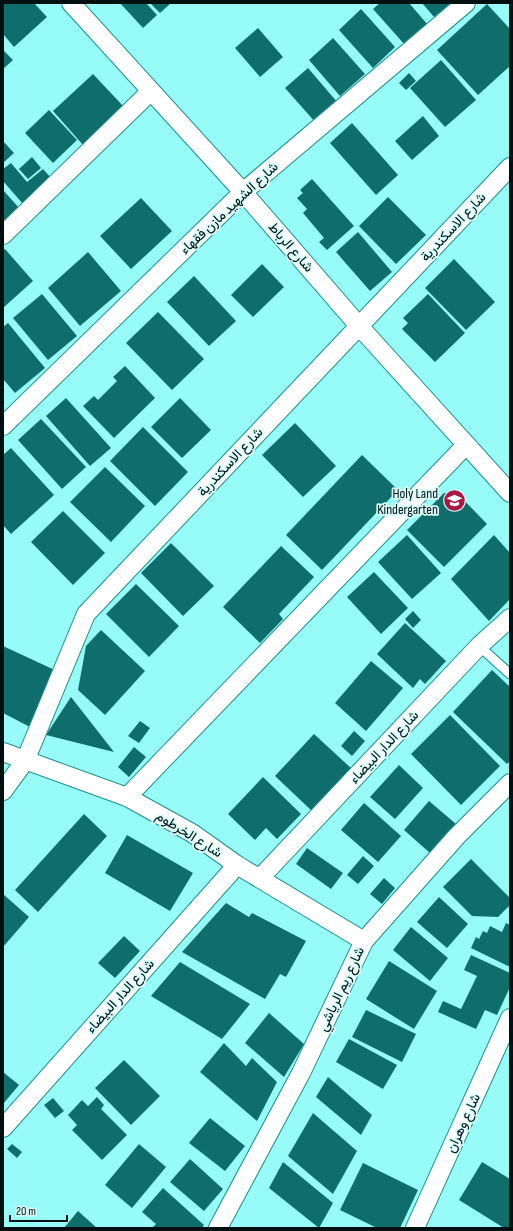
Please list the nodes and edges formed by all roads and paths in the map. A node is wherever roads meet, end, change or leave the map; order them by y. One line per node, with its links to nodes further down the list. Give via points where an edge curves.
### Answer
1 (71, 3): 3 (street, شارع الرباط)
2 (466, 3): 5 (street, شارع الشهيد مازن فقهاء)
3 (150, 92): 5 (street, شارع الرباط); 6 (street)
4 (510, 167): 7 (street, شارع الاسكندرية)
5 (242, 192): 7 (street, شارع الرباط); 8 (street, شارع الشهيد مازن فقهاء)
6 (3, 235)
7 (359, 326): 9 (street, شارع الرباط); 15 (street, شارع الاسكندرية, via 86,614)
8 (3, 426)
9 (466, 444): 10 (street, شارع الرباط); 18 (street)
10 (510, 493)
11 (510, 618): 12 (street, شارع الدار البيضاء)
12 (478, 646): 13 (lane); 20 (street, شارع الدار البيضاء)
13 (510, 674)
14 (3, 752): 15 (street, شارع الخرطوم)
15 (25, 762): 17 (street, شارع الاسكندرية); 18 (street, شارع الخرطوم)
16 (510, 783): 21 (street, شارع ريم الرياشي, via 458,836)
17 (3, 792)
18 (127, 797): 19 (street, شارع الخرطوم, via 192,833)
19 (237, 865): 20 (street, شارع الخرطوم); 23 (street, شارع الدار البيضاء)
20 (260, 878): 21 (street, شارع الخرطوم)
21 (364, 941): 24 (street, شارع ريم الرياشي, via 301,1073)
22 (510, 1018): 25 (street, شارع وهران)
23 (3, 1128)
24 (218, 1228)
25 (415, 1228)

